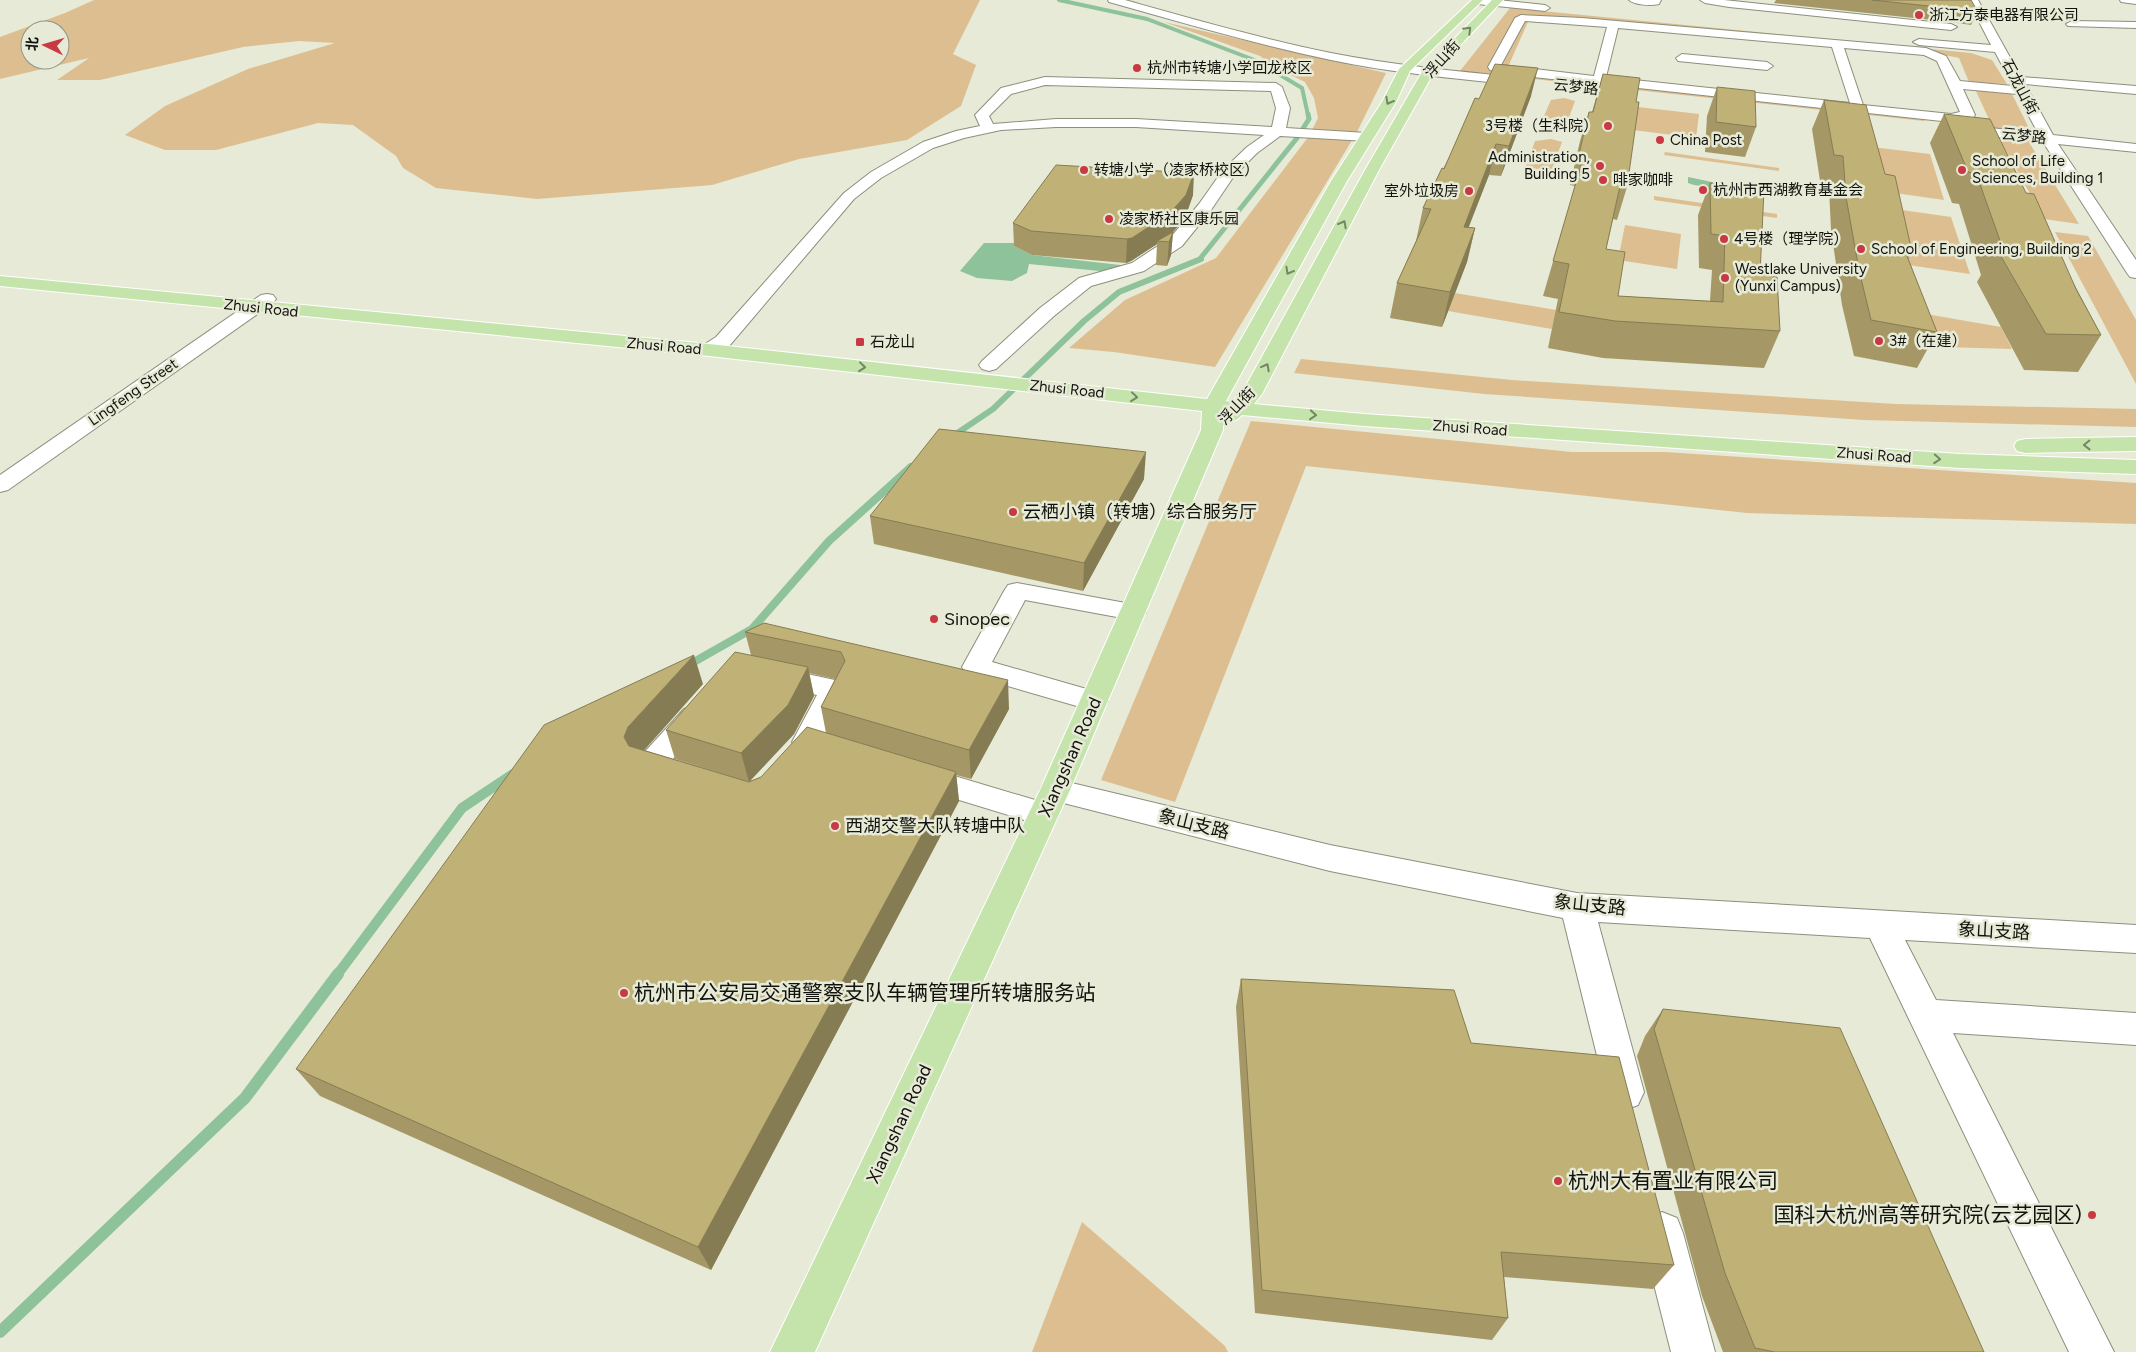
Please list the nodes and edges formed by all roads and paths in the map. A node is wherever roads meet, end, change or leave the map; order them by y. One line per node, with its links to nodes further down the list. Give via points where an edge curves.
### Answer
1 (1113, 0): 21 (street, 云梦路, via 1264,41)
2 (1478, 0): 8 (street); 21 (main road, 浮山街)
3 (1656, 0): 9 (street)
4 (1705, 0): 10 (street)
5 (1973, 0): 19 (street, 石龙山街, via 1985,30)
6 (2125, 0): 7 (street)
7 (2136, 1)
8 (1496, 2): 19 (street); 22 (main road, 浮山街, one-way to 8)
9 (1631, 2)
10 (1730, 4): 11 (street); 12 (street)
11 (1767, 4): 16 (street, via 1805,17)
12 (1722, 17)
13 (1613, 24): 17 (street); 23 (street); 23 (street, via 1521,18 1494,67)
14 (2072, 24): 15 (street)
15 (2136, 25)
16 (1961, 28)
17 (1683, 44): 20 (street); 20 (street); 26 (street)
18 (1837, 44): 20 (street); 24 (street, via 1926,52 1942,59); 29 (street)
19 (2000, 49): 25 (street, 石龙山街)
20 (1765, 51): 28 (street)
21 (1405, 69): 22 (street, 云梦路); 32 (main road, 浮山街, one-way to 32)
22 (1428, 72): 23 (street, 云梦路); 42 (main road, 浮山街, one-way to 22)
23 (1594, 84): 26 (street); 33 (street, 云梦路)
24 (1955, 84): 25 (street); 29 (street, via 1968,115 1951,118)
25 (2020, 85): 27 (street); 33 (street, 石龙山街)
26 (1681, 89): 28 (street)
27 (2136, 90)
28 (1770, 98): 29 (street)
29 (1858, 108)
30 (988, 129): 31 (street, via 1056,124 1136,124); 31 (street, via 982,115 1006,90 1045,81 1276,87 1283,108); 39 (street, via 928,145 876,175 849,196)
31 (1284, 131): 32 (street); 40 (street, via 1252,150 1228,173 1176,242 1138,266 1085,282)
32 (1367, 137): 43 (main road, 浮山街, one-way to 43, via 1339,181)
33 (2048, 138): 34 (street, 云梦路); 36 (street, 石龙山街)
34 (2136, 148)
35 (0, 272): 38 (main road, Zhusi Road)
36 (2136, 273)
37 (0, 282): 38 (main road, Zhusi Road)
38 (260, 303): 39 (main road, Zhusi Road); 46 (street, Lingfeng Street)
39 (716, 346): 40 (main road, Zhusi Road); 41 (main road, Zhusi Road, one-way to 41, via 1004,382)
40 (989, 365): 41 (main road, Zhusi Road)
41 (1036, 376): 43 (main road, Zhusi Road)
42 (1245, 401): 43 (main road, Zhusi Road); 44 (main road, Zhusi Road, one-way to 42, via 2010,446 1669,430 1347,404); 45 (main road, Zhusi Road, one-way to 45, via 1364,420 1618,439 1960,461)
43 (1216, 409): 47 (main road, Xiangshan Road)
44 (2136, 444)
45 (2136, 467)
46 (0, 484)
47 (1133, 612): 50 (main road, Xiangshan Road); 50 (street, via 1017,591 976,666)
48 (746, 670): 51 (street, via 834,690 798,752)
49 (710, 698): 53 (street, via 651,765)
50 (1094, 701): 54 (main road, Xiangshan Road)
51 (836, 751)
52 (893, 768): 54 (street, 象山支路)
53 (695, 778)
54 (1050, 802): 55 (street, 象山支路); 62 (main road, Xiangshan Road)
55 (1577, 907): 56 (street, 象山支路); 60 (street)
56 (1880, 924): 57 (street, 象山支路); 58 (street)
57 (2136, 939)
58 (1926, 1015): 59 (street); 64 (street)
59 (2136, 1028)
60 (1634, 1124)
61 (1653, 1200): 63 (street)
62 (792, 1352)
63 (1693, 1352)
64 (2092, 1352)

